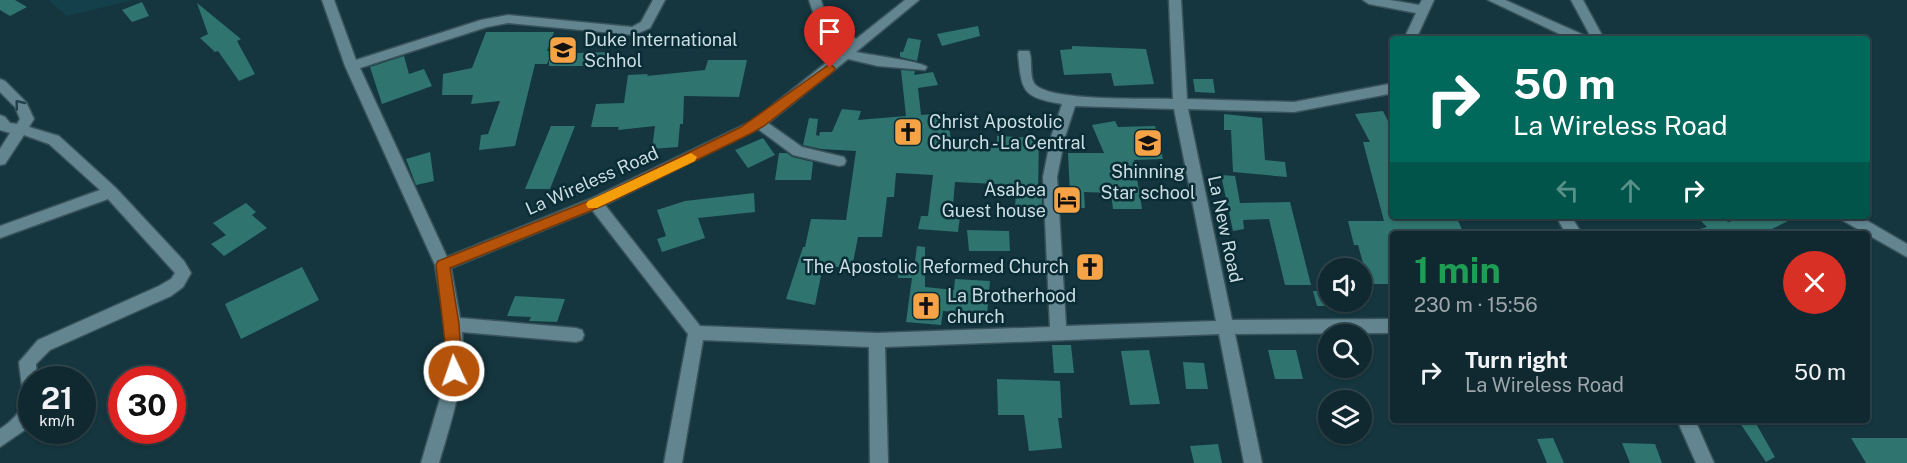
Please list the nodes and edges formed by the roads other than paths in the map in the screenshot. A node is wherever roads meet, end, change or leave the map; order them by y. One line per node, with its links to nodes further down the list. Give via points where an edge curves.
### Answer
1 (328, 0): 15 (street)
2 (659, 0): 15 (street, via 646,25 634,31 508,19)
3 (815, 0): 13 (street, via 821,21)
4 (913, 0): 13 (street, La Wireless Road)
5 (1175, 0): 20 (street, La New Road)
6 (1369, 0): 9 (street)
7 (1494, 0): 11 (street)
8 (1577, 0): 12 (street)
9 (1426, 5): 10 (street)
10 (1411, 36)
11 (1574, 36)
12 (1596, 36)
13 (851, 50): 16 (street, via 878,62); 22 (street, La Wireless Road)
14 (1024, 54): 19 (street, via 1028,85 1041,96)
15 (352, 66): 31 (street)
16 (920, 67)
17 (0, 84): 23 (street, one-way to 17, via 27,119 25,111)
18 (1390, 89): 20 (street, via 1294,107)
19 (1070, 101): 20 (street); 37 (street, via 1050,177)
20 (1180, 103): 34 (street, La New Road)
21 (0, 120): 23 (street, via 6,128)
22 (759, 123): 25 (street, via 798,151); 27 (street, La Wireless Road)
23 (21, 129): 24 (street); 26 (street, via 54,140)
24 (0, 160)
25 (839, 161)
26 (111, 192): 29 (street); 39 (street, via 183,273 165,291 44,345)
27 (595, 203): 31 (street, La Wireless Road); 35 (street)
28 (1852, 219): 30 (street)
29 (1, 231)
30 (1907, 251)
31 (443, 265): 32 (street)
32 (452, 324): 36 (street); 43 (street, via 454,371)
33 (1390, 326): 34 (street)
34 (1226, 327): 37 (street); 46 (street, La New Road)
35 (696, 333): 38 (street); 44 (street)
36 (576, 335)
37 (1058, 335): 38 (street)
38 (877, 340): 45 (street)
39 (27, 366)
40 (1688, 423): 47 (street)
41 (18, 426): 42 (street)
42 (0, 439)
43 (430, 463)
44 (673, 463)
45 (879, 463)
46 (1253, 463)
47 (1705, 463)

